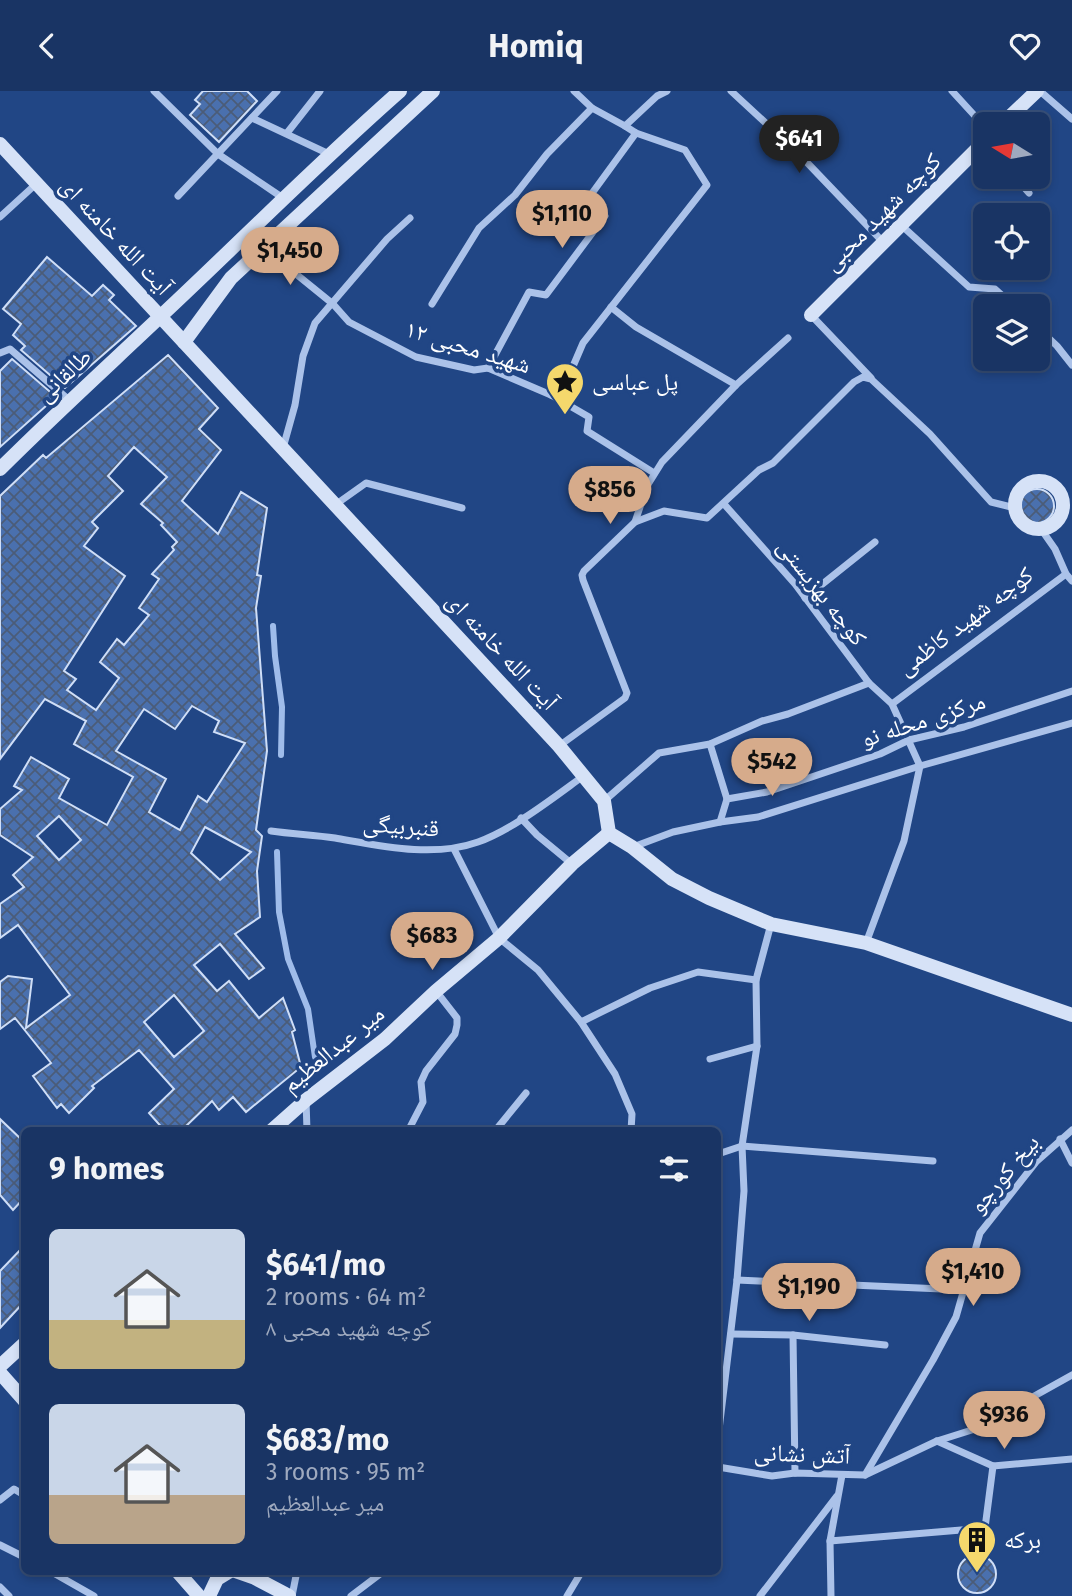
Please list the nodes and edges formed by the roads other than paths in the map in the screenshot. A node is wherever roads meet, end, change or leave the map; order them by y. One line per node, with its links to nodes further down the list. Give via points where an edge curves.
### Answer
1 (154, 91): 22 (street)
2 (277, 91): 14 (street)
3 (320, 91): 17 (street)
4 (400, 91): 20 (main road, طالقانی)
5 (433, 91): 32 (main road)
6 (574, 91): 11 (street)
7 (667, 91): 16 (street)
8 (731, 91): 31 (street)
9 (952, 91): 13 (street)
10 (1038, 91): 12 (main road); 15 (street)
11 (592, 108): 16 (street); 37 (street, via 515,195 479,228)
12 (1015, 112)
13 (973, 114)
14 (252, 118): 17 (street); 22 (street)
15 (1072, 119)
16 (625, 126): 18 (street)
17 (287, 133): 20 (street)
18 (636, 133): 38 (street, via 685,151 707,185); 46 (street, via 590,196 605,215 546,295 529,292)
19 (0, 144): 23 (main road, آیت الله خامنه ای)
20 (330, 153): 27 (main road, طالقانی)
21 (973, 153): 30 (main road, کوچه شهید محبی)
22 (218, 154): 26 (street); 27 (street)
23 (36, 184): 28 (street); 40 (main road, آیت الله خامنه ای)
24 (1026, 189): 25 (street)
25 (1029, 193)
26 (178, 197)
27 (283, 198): 33 (main road, طالقانی)
28 (0, 218)
29 (410, 218): 36 (street)
30 (901, 224): 31 (main road, کوچه شهید محبی); 35 (street, via 969,287 995,289)
31 (883, 242): 39 (main road, کوچه شهید محبی)
32 (264, 248): 34 (main road); 36 (street, شهید محبی ۱۲)
33 (205, 274): 34 (main road); 40 (main road, طالقانی)
34 (222, 289): 43 (main road)
35 (1001, 294)
36 (333, 303): 46 (street, شهید محبی ۱۲, via 349,323 416,356 474,370); 51 (street, via 315,323 303,356)
37 (432, 304)
38 (611, 307): 48 (street, via 636,327); 49 (street, via 583,343 565,385)
39 (811, 315): 47 (street)
40 (160, 317): 43 (main road, آیت الله خامنه ای); 50 (main road, طالقانی)
41 (788, 338): 48 (street)
42 (1050, 339): 45 (street)
43 (184, 342): 51 (main road, آیت الله خامنه ای)
44 (0, 353): 50 (street, via 10,349)
45 (1072, 365)
46 (488, 368): 49 (street, شهید محبی ۱۲)
47 (873, 381): 55 (street, via 863,377 854,382 773,464 759,470); 58 (street, via 930,434 991,502)
48 (736, 385): 53 (street)
49 (551, 395): 53 (street, شهید محبی ۱۲, via 589,417 587,431)
50 (69, 400): 52 (main road, طالقانی)
51 (283, 448): 56 (main road, آیت الله خامنه ای)
52 (0, 469)
53 (654, 473): 59 (street)
54 (1067, 502): 58 (main road, via 1054,487 1039,481 1024,486); 60 (main road, via 1058,520)
55 (724, 504): 59 (street, via 707,518 664,512); 63 (street, کوچه بهزیستی)
56 (335, 505): 57 (street, via 366,483); 70 (main road, آیت الله خامنه ای)
57 (462, 508)
58 (1015, 508): 60 (main road, via 1027,526)
59 (635, 522): 70 (street, via 582,575 627,693)
60 (1041, 529): 62 (street)
61 (874, 543): 63 (street)
62 (1069, 577): 66 (street, کوچه شهید کاظمی)
63 (805, 598): 64 (street, کوچه بهزیستی)
64 (869, 683): 66 (street, کوچه بهزیستی); 69 (street)
65 (1072, 691): 68 (street, مرکزی محله نو)
66 (892, 704): 68 (street, کوچه بهزیستی)
67 (1072, 723): 71 (street)
68 (909, 740): 71 (street, کوچه بهزیستی); 73 (street, مرکزی محله نو, via 767,792)
69 (710, 744): 73 (street); 74 (street, via 659,753)
70 (559, 746): 72 (main road, آیت الله خامنه ای)
71 (920, 766): 76 (street, مرکزی محله نو, via 758,817); 84 (street, via 904,841)
72 (582, 776): 74 (main road, آیت الله خامنه ای); 75 (street, قنبربیگی)
73 (727, 799): 76 (street)
74 (604, 801): 78 (main road)
75 (521, 818): 80 (street, قنبربیگی, via 479,842); 81 (street)
76 (720, 822): 79 (street, مرکزی محله نو)
77 (271, 831): 80 (street, قنبربیگی, via 368,845)
78 (609, 833): 79 (main road); 81 (main road, میر عبدالعظیم)
79 (632, 847): 82 (main road, via 672,879)
80 (454, 849): 83 (street)
81 (572, 864): 83 (main road, میر عبدالعظیم)
82 (771, 923): 84 (main road); 85 (street)
83 (499, 938): 86 (main road, میر عبدالعظیم); 88 (street, via 538,970)
84 (866, 943): 87 (main road)
85 (755, 980): 88 (street, via 698,972 650,988); 89 (street)
86 (436, 991): 92 (main road, میر عبدالعظیم, via 385,1039); 95 (street, via 457,1024 426,1071 421,1082 423,1102)
87 (1072, 1016)
88 (581, 1022): 97 (street, via 615,1074 632,1114)
89 (757, 1046): 90 (street); 100 (street)
90 (710, 1059)
91 (526, 1093): 96 (street)
92 (306, 1100): 93 (main road, میر عبدالعظیم); 94 (street)
93 (276, 1127)
94 (307, 1127)
95 (410, 1127)
96 (498, 1127)
97 (631, 1127)
98 (1072, 1130): 99 (street, بیخ کورچو)
99 (1060, 1139): 103 (street); 105 (street, بیخ کورچو, via 980,1233)
100 (742, 1146): 101 (street); 102 (street); 104 (street, via 744,1191)
101 (721, 1153)
102 (933, 1161)
103 (1072, 1163)
104 (737, 1280): 105 (street); 106 (street)
105 (964, 1290): 123 (street, بیخ کورچو, via 956,1317 933,1360)
106 (730, 1334): 107 (street); 112 (street)
107 (793, 1335): 108 (street); 121 (street)
108 (885, 1345)
109 (21, 1347): 110 (main road)
110 (0, 1366)
111 (721, 1371): 112 (street)
112 (727, 1372): 116 (street)
113 (0, 1373): 115 (main road)
114 (1072, 1375): 117 (street, آتش نشانی, via 975,1429)
115 (21, 1397)
116 (721, 1416)
117 (937, 1441): 119 (street); 123 (street, آتش نشانی)
118 (1072, 1458): 119 (street)
119 (993, 1467): 127 (street, via 985,1528)
120 (721, 1468): 121 (street, آتش نشانی, via 772,1476)
121 (795, 1473): 122 (street, آتش نشانی)
122 (842, 1475): 123 (street, آتش نشانی); 124 (street)
123 (865, 1475)
124 (839, 1492): 127 (street); 145 (street)
125 (21, 1493): 126 (street, via 14,1489)
126 (0, 1500)
127 (830, 1541): 146 (street)
128 (0, 1545): 129 (street)
129 (21, 1556)
130 (57, 1575): 139 (street)
131 (181, 1575): 140 (main road)
132 (224, 1575): 141 (main road, via 217,1579)
133 (246, 1575): 142 (main road)
134 (296, 1575): 142 (street)
135 (379, 1575): 143 (street)
136 (580, 1575): 144 (street)
137 (0, 1587): 138 (street)
138 (9, 1596)
139 (94, 1596)
140 (199, 1596)
141 (209, 1596)
142 (291, 1596)
143 (351, 1596)
144 (567, 1596)
145 (760, 1596)
146 (831, 1596)

